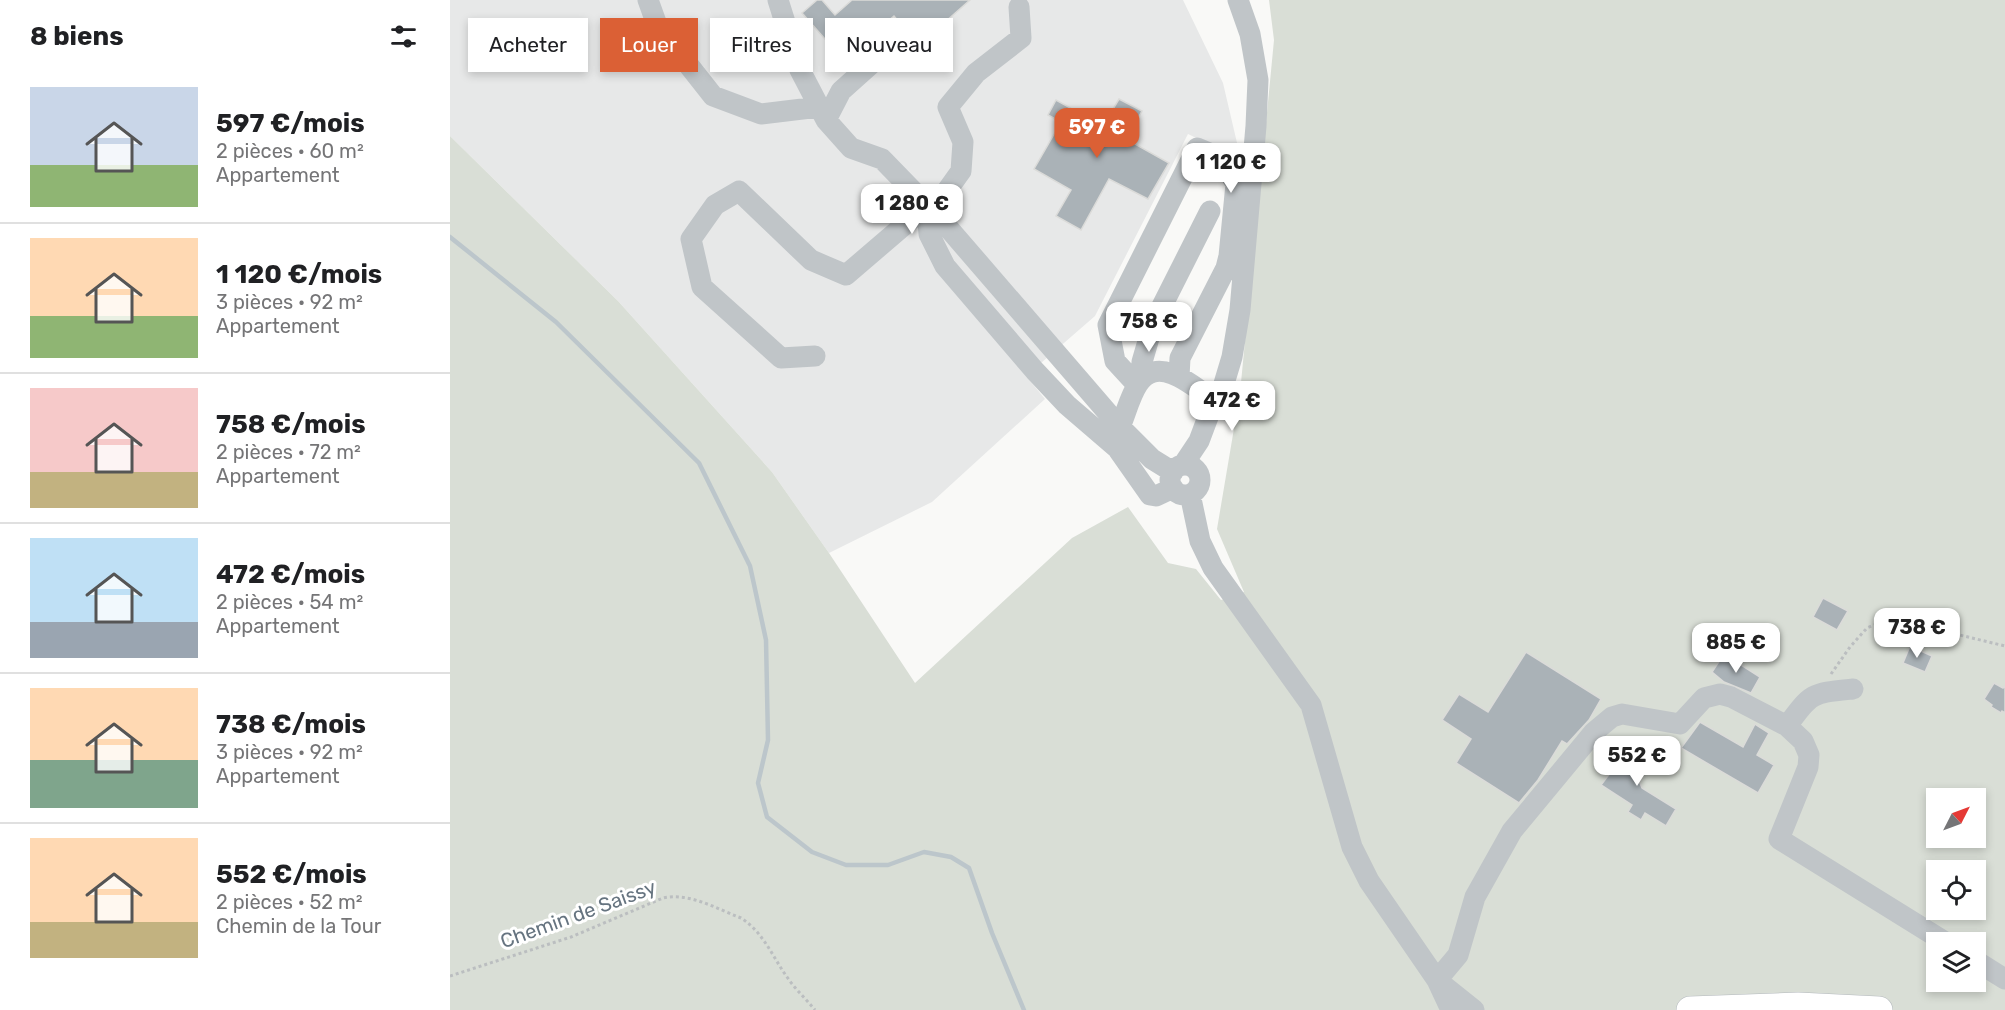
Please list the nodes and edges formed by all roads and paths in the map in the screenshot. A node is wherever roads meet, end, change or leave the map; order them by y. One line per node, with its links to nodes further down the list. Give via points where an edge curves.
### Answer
1 (648, 0): 6 (street, via 657,25 713,96 761,114)
2 (778, 0): 6 (street, via 800,70)
3 (1238, 0): 12 (street, via 1256,61 1256,126 1240,309 1232,357)
4 (1019, 7): 7 (street, via 1021,38 976,73 948,107 963,142 961,171)
5 (862, 72): 6 (street)
6 (822, 114): 7 (street, via 850,148 882,159)
7 (928, 209): 9 (street, via 846,275 810,260 740,191 715,205 691,239 702,287 781,358); 13 (street); 14 (street, via 929,234 945,266 1067,405 1117,448 1150,495 1156,496)
8 (1210, 211): 11 (street, via 1153,324)
9 (815, 356)
10 (1179, 377): 11 (street, via 1157,371); 11 (street, via 1180,358 1226,268 1236,184 1221,159 1197,148 1108,325 1115,361); 12 (street)
11 (1139, 382): 13 (street)
12 (1218, 394): 14 (street, via 1224,396 1208,442)
13 (1120, 427): 14 (street, via 1152,459)
14 (1184, 478): 23 (street, via 1200,541 1210,563 1311,705 1353,847 1369,880)
15 (2005, 646): 17 (path, via 1890,618 1867,628)
16 (1853, 689): 17 (street)
17 (1818, 692): 18 (street)
18 (1787, 726): 19 (street, via 1803,741 1809,755 1808,767 1779,839); 23 (street, via 1720,694 1704,698 1680,724 1622,714 1612,717 1594,732 1512,831 1475,897 1458,955)
19 (1929, 932)
20 (1986, 967): 22 (street)
21 (450, 976): 25 (path, Chemin de Saissy, via 571,937 675,895 748,923 765,940 787,977)
22 (2005, 979)
23 (1437, 980): 24 (street)
24 (1466, 1009)
25 (815, 1010)
26 (1690, 1010): 27 (main road, via 1798,1006)
27 (1878, 1010)

